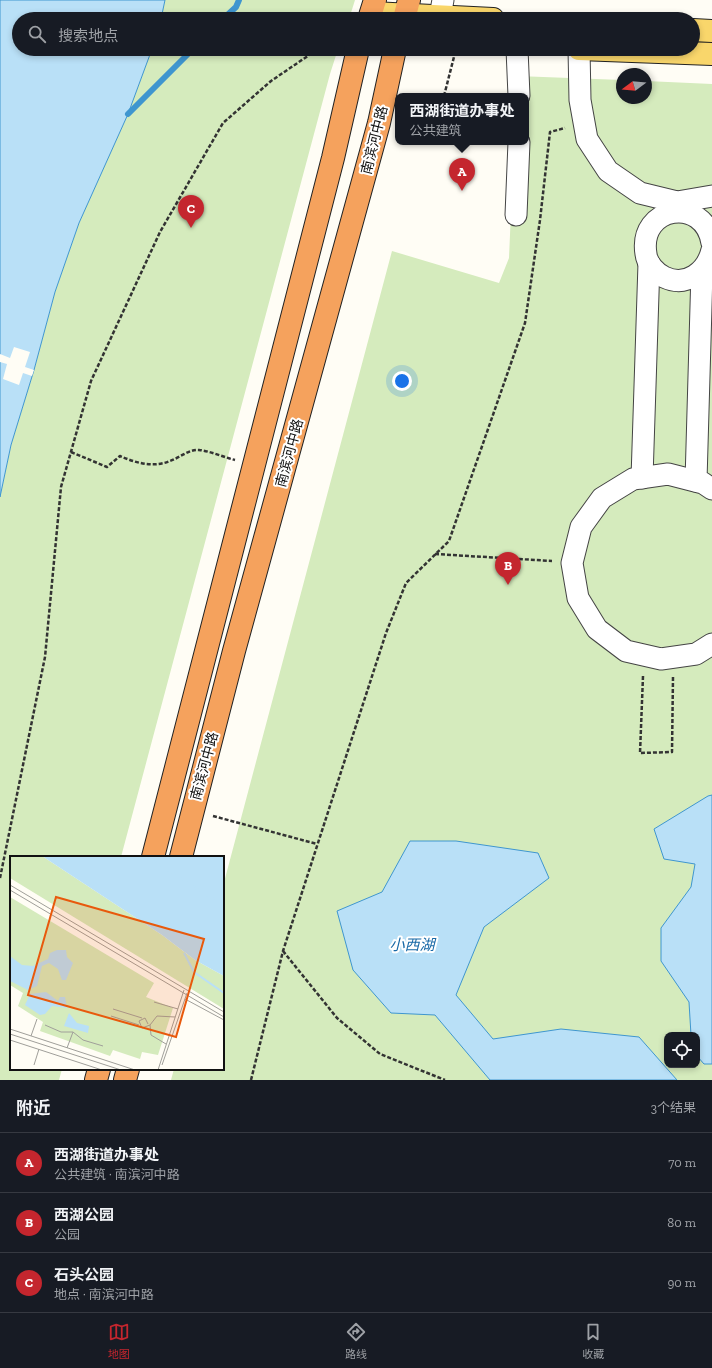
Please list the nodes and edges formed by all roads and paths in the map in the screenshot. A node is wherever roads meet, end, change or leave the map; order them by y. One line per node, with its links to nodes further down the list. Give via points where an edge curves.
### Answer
1 (442, 8): 3 (main road); 4 (main road)
2 (372, 11): 3 (main road)
3 (406, 11)
4 (461, 12)
5 (700, 30): 6 (main road)
6 (712, 30)
7 (700, 54): 8 (main road)
8 (712, 54)
9 (308, 56): 26 (path, via 271,81 223,123 160,232 94,374)
10 (356, 56): 27 (highway, 南滨河中路, via 333,158)
11 (393, 56): 35 (highway, 南滨河中路, via 379,123)
12 (454, 56): 15 (path)
13 (517, 56): 16 (street)
14 (579, 56): 17 (street, via 580,100)
15 (445, 93)
16 (519, 93)
17 (584, 123): 20 (street, via 587,139 608,171 640,193); 30 (path, via 550,132 525,323 449,541)
18 (519, 145): 21 (street)
19 (712, 196): 20 (street)
20 (678, 207): 22 (street, via 703,222); 24 (street, via 655,221 647,232 644,245)
21 (516, 215)
22 (712, 243)
23 (712, 250): 25 (street)
24 (649, 263): 25 (street, via 664,277 677,280 690,278); 28 (street)
25 (702, 271): 29 (street)
26 (71, 452): 27 (path, via 108,468 120,456 136,463 153,464 170,461 198,450); 39 (path, via 61,487 46,657)
27 (254, 465): 37 (highway, 南滨河中路)
28 (642, 478): 29 (street, via 668,474); 31 (street, via 633,479 602,498 581,527)
29 (704, 485)
30 (435, 554): 31 (path); 36 (path, via 406,583 386,633)
31 (572, 563): 33 (street, via 578,598 597,629 626,651)
32 (712, 644): 34 (street, via 696,654)
33 (644, 655): 34 (street, via 661,659); 34 (path, via 640,753 672,752)
34 (673, 657)
35 (193, 810): 36 (path); 38 (highway, 南滨河中路)
36 (317, 844): 40 (path)
37 (153, 856)
38 (181, 856)
39 (0, 878)
40 (283, 951): 45 (path); 46 (path, via 337,1018 380,1054)
41 (99, 1070): 43 (highway)
42 (128, 1070): 44 (highway)
43 (96, 1080)
44 (125, 1080)
45 (251, 1080)
46 (445, 1080)

